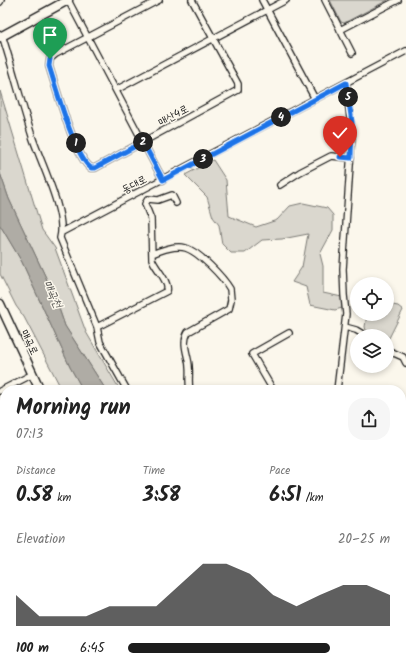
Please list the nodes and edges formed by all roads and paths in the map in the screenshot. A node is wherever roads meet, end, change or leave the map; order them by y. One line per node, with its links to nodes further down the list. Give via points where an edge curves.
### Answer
1 (68, 0): 10 (street); 11 (street)
2 (159, 0): 11 (street, 매산4로)
3 (192, 0): 12 (street, 매산4로)
4 (262, 0): 8 (street)
5 (286, 0): 8 (street)
6 (325, 0): 9 (street)
7 (398, 0): 9 (street)
8 (268, 10): 12 (street); 17 (street)
9 (340, 30): 14 (street)
10 (1, 36): 23 (street, via 32,138 59,210)
11 (88, 37): 16 (street); 18 (street, 매산4로, via 56,54 49,63 67,120 84,162 95,168)
12 (213, 39): 16 (street); 18 (street, 매산4로, via 238,84 238,90)
13 (406, 51): 15 (street, 동대로)
14 (352, 53)
15 (346, 83): 17 (street, 동대로); 19 (street, via 352,122)
16 (116, 90): 18 (street)
17 (315, 99): 20 (street, 동대로)
18 (143, 142): 20 (street)
19 (351, 158): 21 (street, via 331,156); 27 (street, via 343,269)
20 (163, 180): 23 (street, 동대로)
21 (280, 186)
22 (176, 203): 24 (street, via 172,195 158,200 150,199 144,204 151,219)
23 (62, 232): 26 (street, via 60,238)
24 (152, 254): 26 (street, via 154,264 167,285 167,291); 36 (street, via 169,248 187,249 204,261 230,289 229,309 188,332 186,336)
25 (0, 304): 32 (street, 매곡로)
26 (97, 327): 35 (street, via 100,342)
27 (345, 327): 28 (street); 38 (street)
28 (352, 329)
29 (289, 333): 37 (street, via 252,354)
30 (394, 353): 31 (street, via 403,357)
31 (406, 363)
32 (33, 374): 33 (street); 34 (street, 매곡로)
33 (10, 385)
34 (38, 385)
35 (124, 385)
36 (190, 385)
37 (270, 385)
38 (338, 385)

